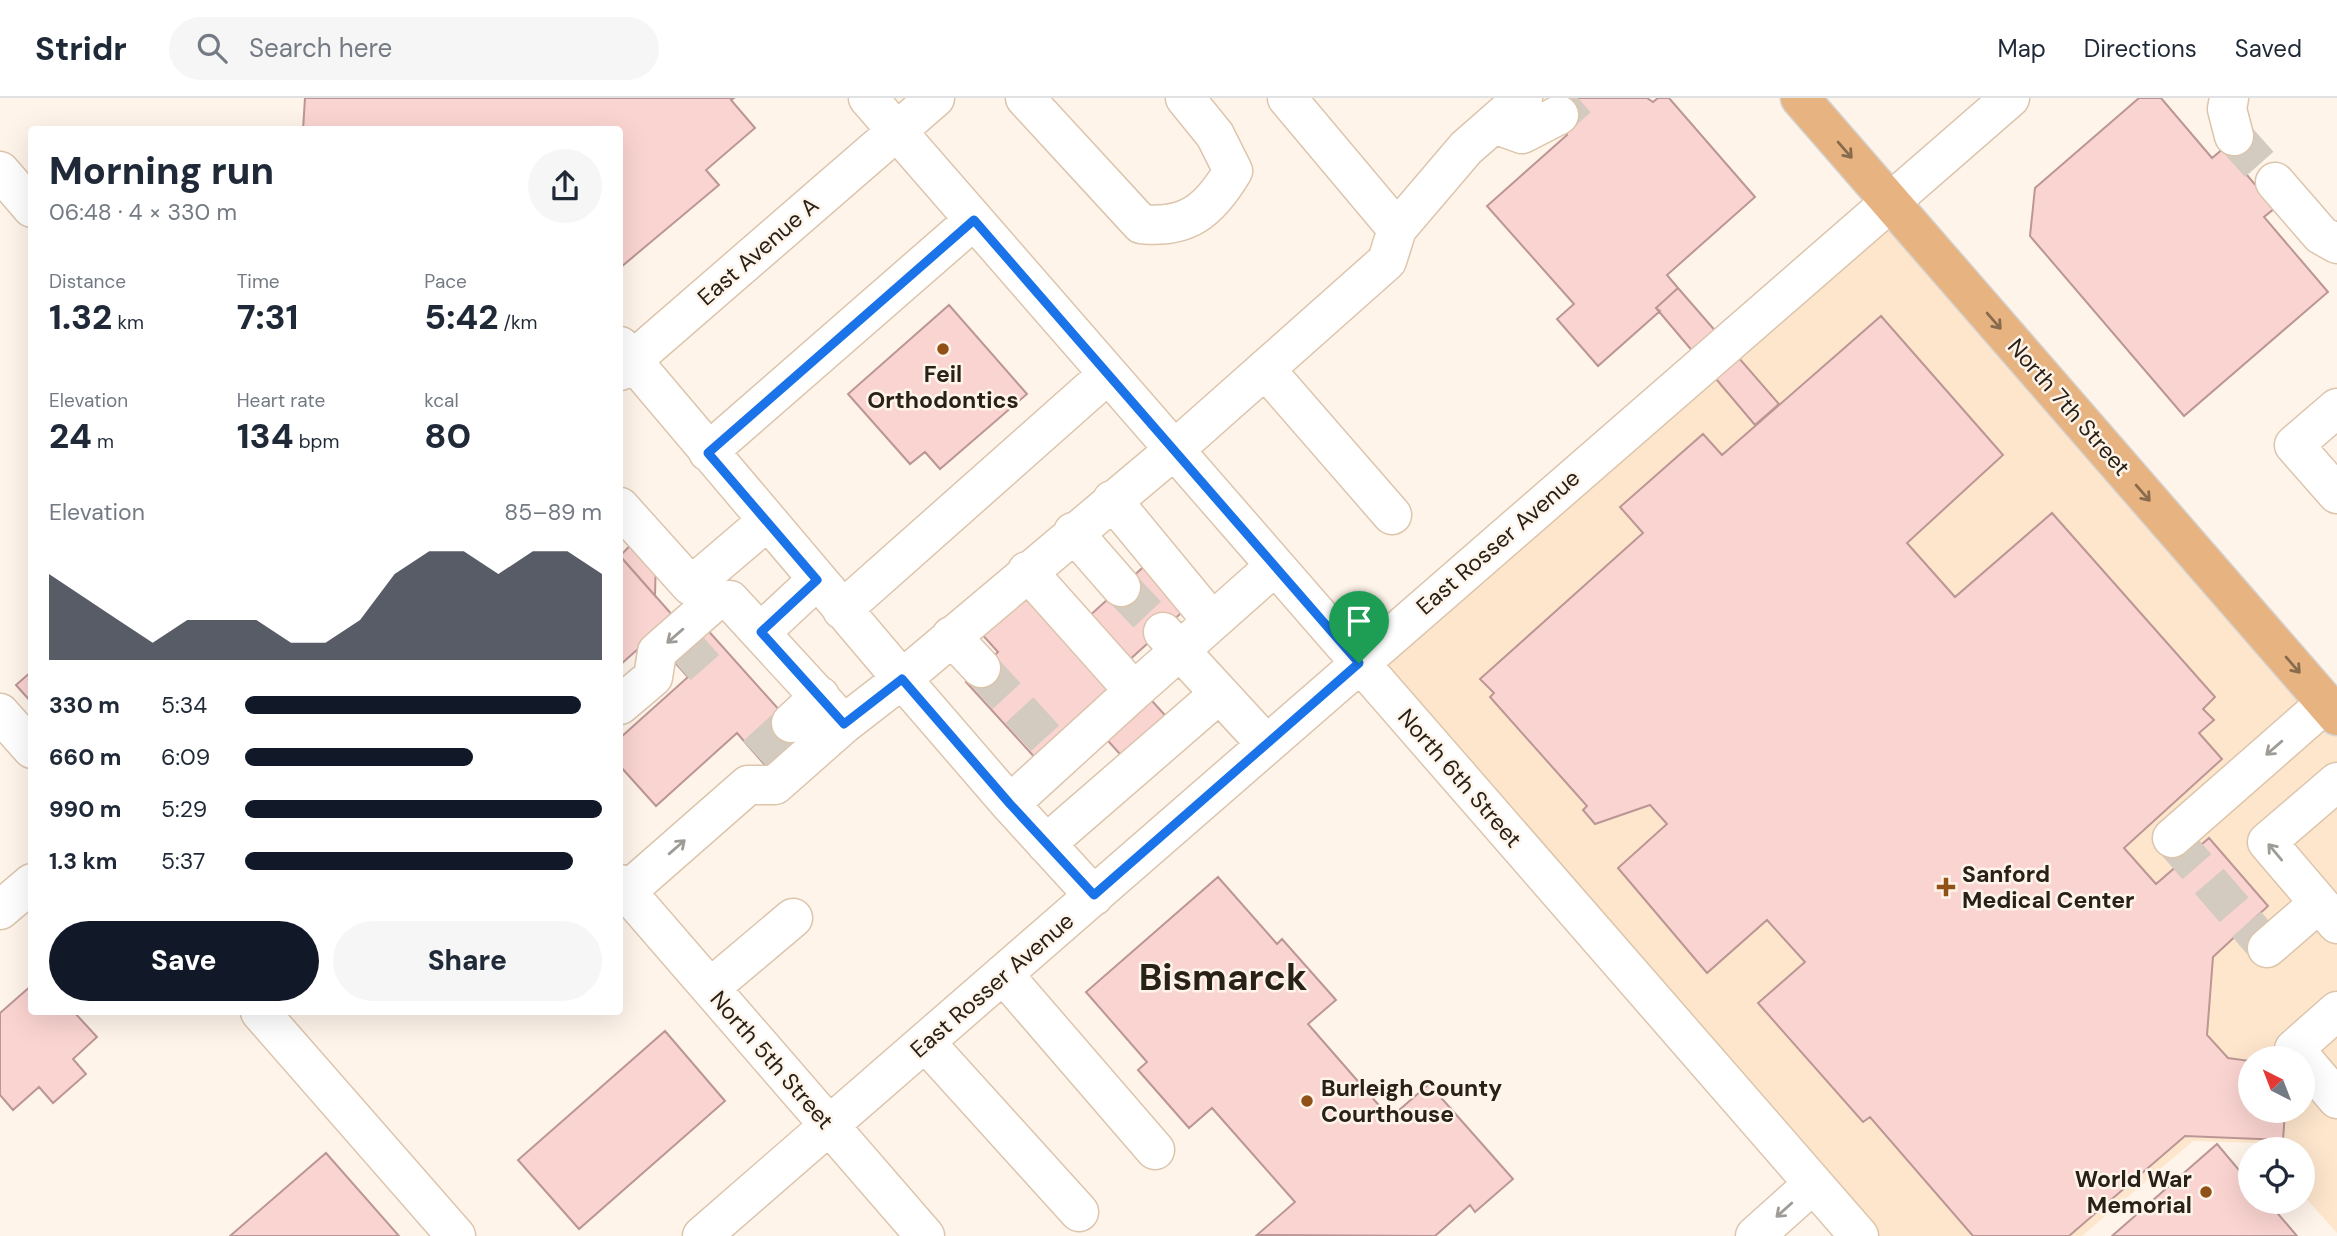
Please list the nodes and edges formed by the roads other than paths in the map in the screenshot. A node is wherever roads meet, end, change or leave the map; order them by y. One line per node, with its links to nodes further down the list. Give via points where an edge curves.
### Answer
1 (868, 98): 12 (street, North 6th Street)
2 (935, 98): 12 (street, East Avenue A)
3 (1025, 98): 4 (street, via 1140,224 1167,226 1198,215 1233,171 1215,135)
4 (1185, 98)
5 (1287, 98): 19 (street)
6 (1523, 98): 11 (street)
7 (1800, 98): 16 (main road, North 7th Street, one-way to 16)
8 (2010, 98): 16 (street, East Rosser Avenue)
9 (2229, 98): 13 (street)
10 (1559, 115): 11 (street, via 1522,134)
11 (1494, 124): 19 (street, via 1466,148)
12 (897, 132): 18 (street, North 6th Street); 21 (street, East Avenue A)
13 (2234, 136)
14 (0, 172): 17 (street)
15 (2275, 182): 20 (street, via 2321,234)
16 (1890, 202): 43 (street, East Rosser Avenue); 49 (main road, North 7th Street, one-way to 49)
17 (28, 204)
18 (974, 220): 23 (street, North 6th Street); 26 (street)
19 (1397, 229): 22 (street, via 1387,261)
20 (2337, 244)
21 (624, 359): 26 (street)
22 (1265, 369): 25 (street); 30 (street)
23 (1108, 374): 25 (street, North 6th Street); 37 (street)
24 (2337, 408): 27 (street, via 2294,446)
25 (1174, 450): 28 (street); 33 (street, North 6th Street)
26 (708, 453): 31 (street)
27 (2337, 494)
28 (1112, 500): 32 (street); 38 (street)
29 (623, 510): 31 (street, via 691,586)
30 (1392, 514)
31 (766, 522): 35 (street)
32 (1073, 532): 34 (street); 36 (street)
33 (1275, 566): 38 (street); 43 (street, North 6th Street)
34 (1027, 571): 41 (street); 46 (street)
35 (817, 580): 37 (street); 39 (street)
36 (1122, 587)
37 (842, 610): 45 (street)
38 (1212, 621): 42 (street)
39 (751, 622): 40 (street); 48 (street, one-way to 48, via 730,600 715,601 657,652 665,671); 50 (street)
40 (713, 635)
41 (951, 636): 44 (street); 45 (street)
42 (1171, 640): 46 (street); 47 (street)
43 (1359, 663): 54 (street, East Rosser Avenue); 76 (street, North 6th Street)
44 (981, 668)
45 (902, 679): 50 (street); 56 (street)
46 (1134, 691): 56 (street, via 1058,752)
47 (1219, 694): 54 (street); 58 (street)
48 (623, 703)
49 (2331, 709): 57 (street, one-way to 57)
50 (832, 710): 52 (street); 60 (street, one-way to 50, via 752,770 775,785)
51 (0, 713): 53 (street)
52 (791, 723)
53 (28, 744)
54 (1266, 744): 61 (street, East Rosser Avenue)
55 (2337, 782): 63 (street, one-way to 55, via 2267,842)
56 (1010, 804): 58 (street)
57 (2172, 838)
58 (1046, 844): 61 (street)
59 (28, 886): 62 (street)
60 (623, 888): 67 (street, North 5th Street)
61 (1094, 895): 66 (street, East Rosser Avenue)
62 (0, 910)
63 (2328, 914): 65 (street)
64 (793, 918): 67 (street)
65 (2267, 948)
66 (1003, 974): 70 (street, East Rosser Avenue); 75 (street)
67 (710, 988): 74 (street, North 5th Street)
68 (2337, 1011): 71 (street)
69 (263, 1015): 78 (street)
70 (926, 1043): 74 (street, East Rosser Avenue); 77 (street)
71 (2297, 1046)
72 (2315, 1073): 73 (street)
73 (2337, 1099)
74 (829, 1125): 79 (street, East Rosser Avenue); 80 (street, North 5th Street)
75 (1156, 1150)
76 (1813, 1184): 81 (street, one-way to 81); 82 (street, North 6th Street)
77 (1079, 1212)
78 (456, 1236)
79 (702, 1236)
80 (925, 1236)
81 (1755, 1236)
82 (1859, 1236)

